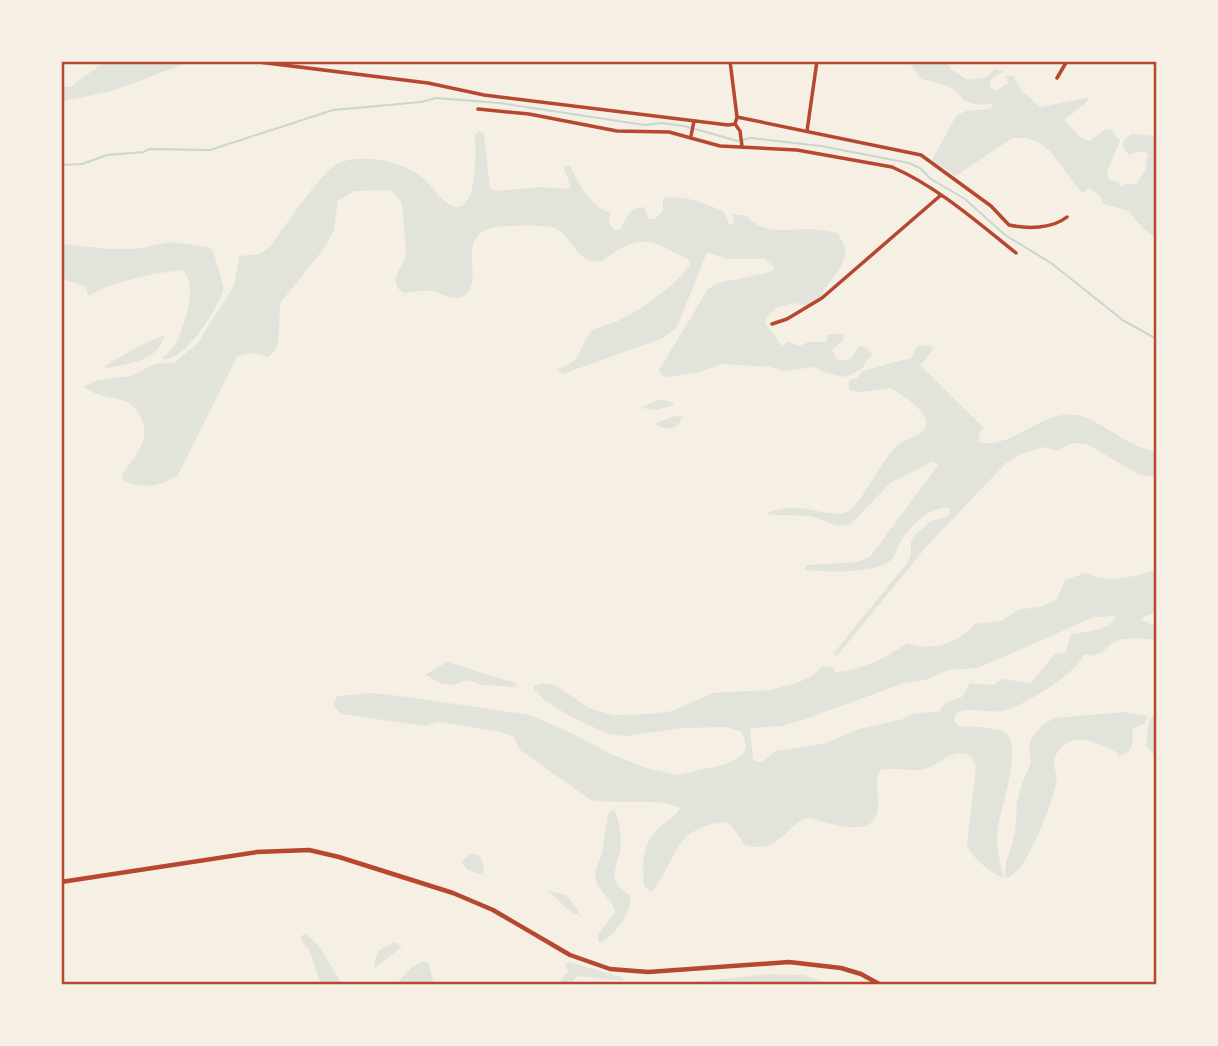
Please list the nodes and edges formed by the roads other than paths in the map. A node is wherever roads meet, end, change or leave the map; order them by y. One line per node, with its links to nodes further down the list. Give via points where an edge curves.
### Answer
1 (251, 61): 8 (street)
2 (730, 61): 7 (street)
3 (817, 61): 10 (street)
4 (1067, 61): 5 (street)
5 (1058, 78)
6 (478, 110): 11 (street, via 529,114 617,131)
7 (737, 117): 9 (street); 10 (street)
8 (694, 121): 9 (street); 11 (street)
9 (734, 124): 12 (street)
10 (807, 131): 14 (street, via 923,156 1012,225 1042,227)
11 (691, 136): 12 (street, via 720,146)
12 (742, 146): 13 (street, via 797,150 892,167)
13 (941, 195): 15 (street); 16 (street, via 822,298)
14 (1067, 217)
15 (1016, 253)
16 (772, 324)
17 (61, 882): 18 (main road, via 257,852 309,850 453,893 493,910 570,956 610,970 648,972 789,962 841,968)
18 (881, 985)

